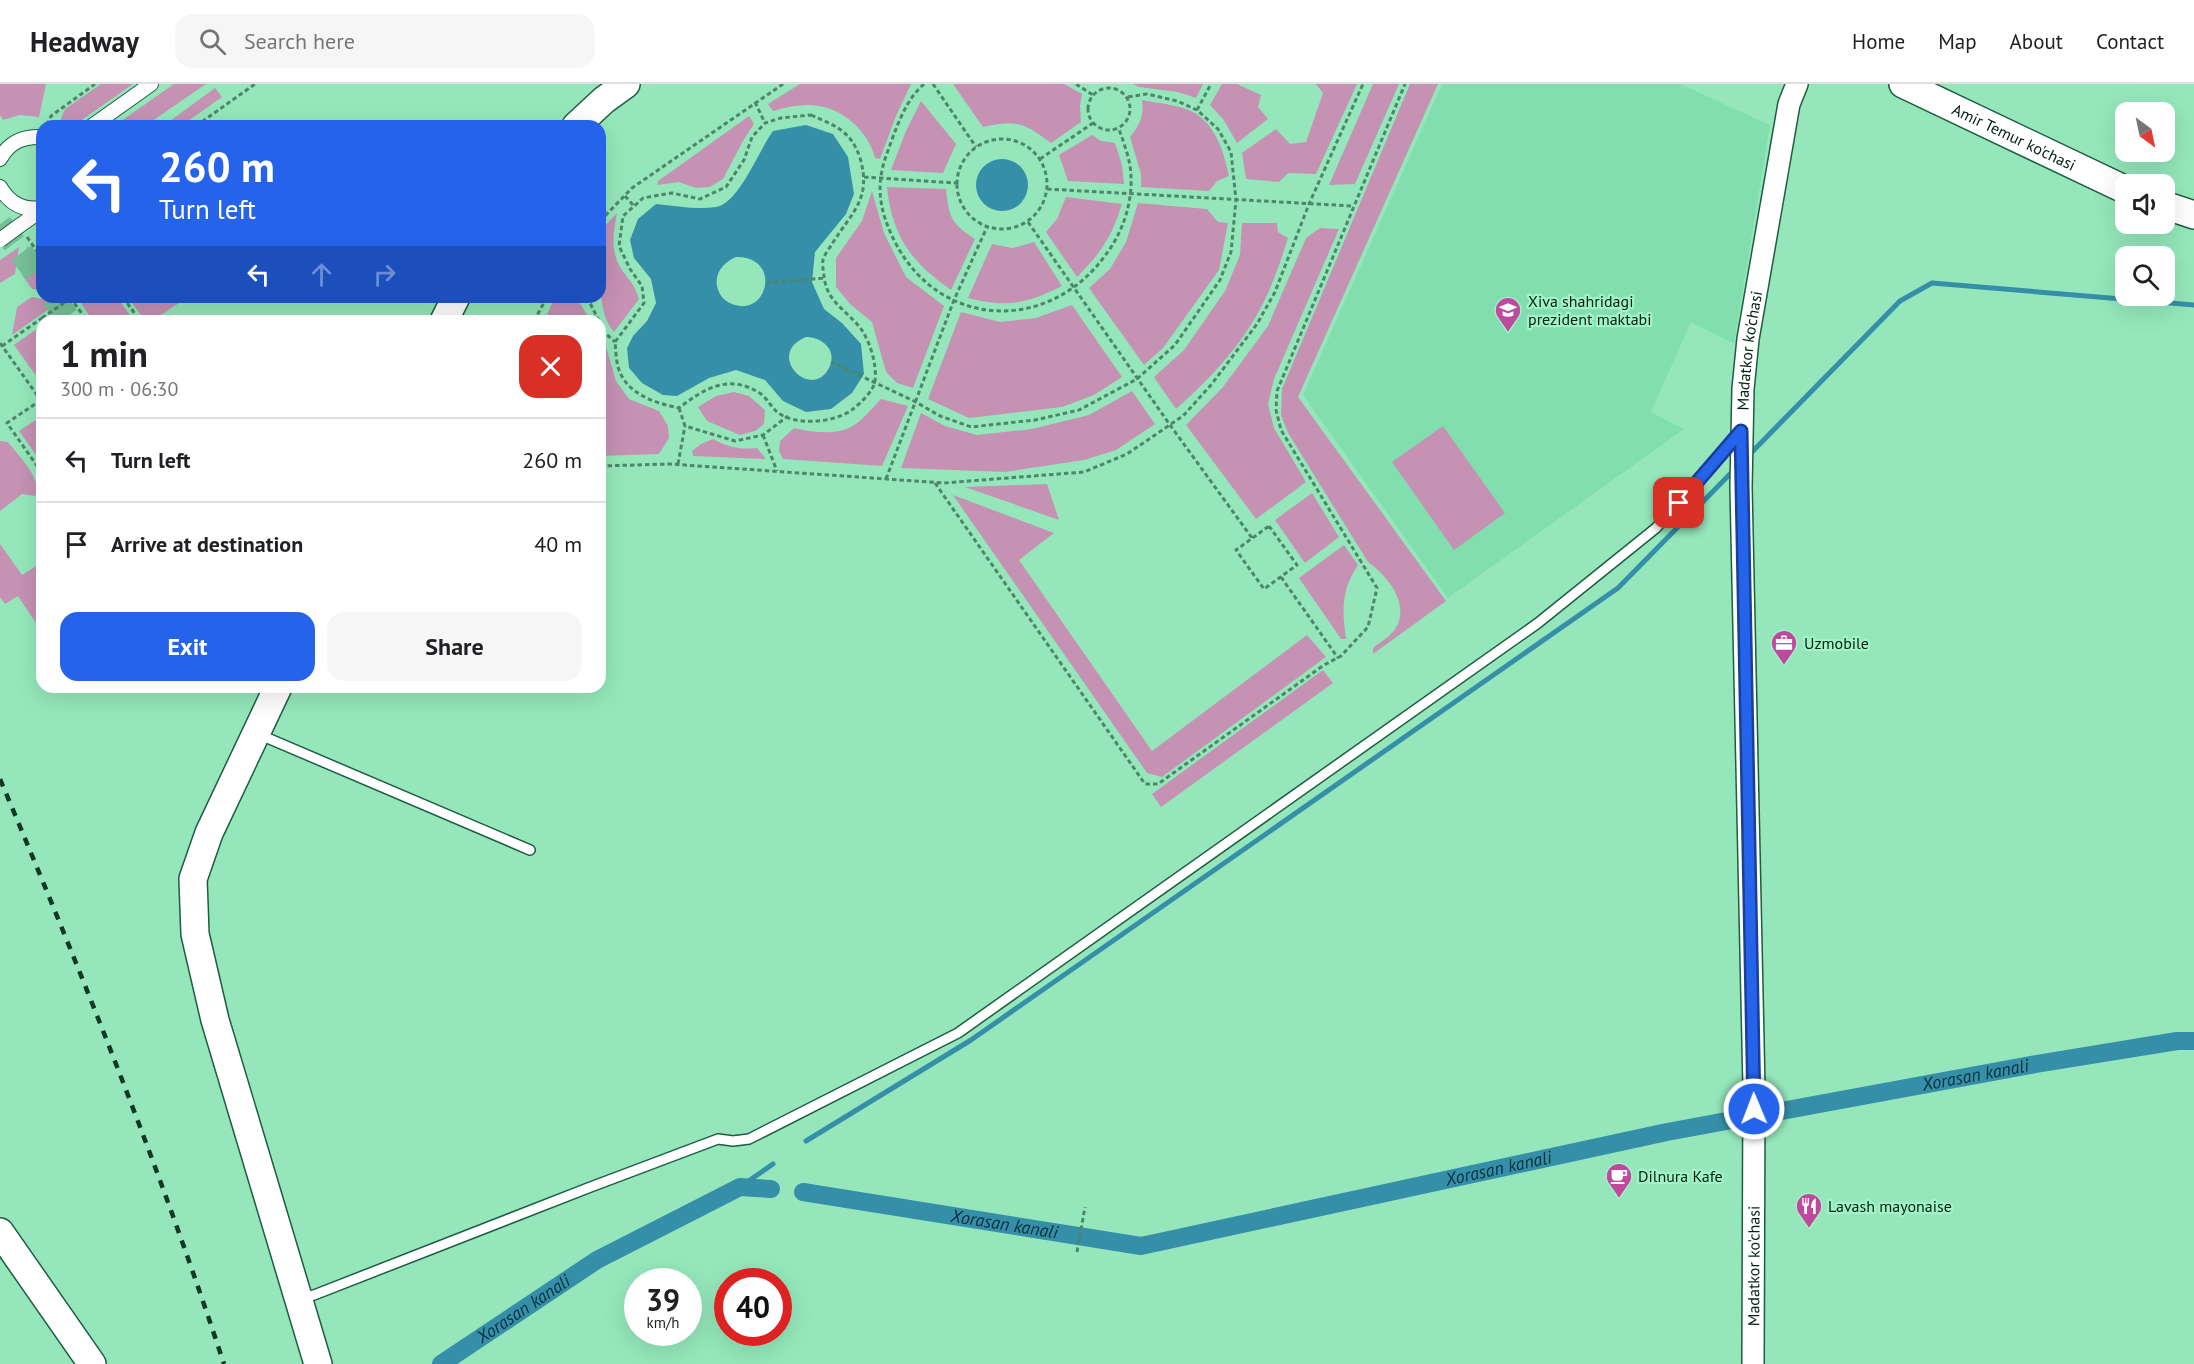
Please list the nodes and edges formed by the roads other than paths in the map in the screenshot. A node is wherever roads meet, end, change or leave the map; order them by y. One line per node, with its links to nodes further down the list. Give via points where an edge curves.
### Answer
1 (151, 84): 5 (street)
2 (626, 84): 6 (main road)
3 (1797, 84): 16 (street, Madatkor ko'chasi, via 1789,104 1748,339)
4 (1903, 84): 9 (main road, Amir Temur ko'chasi)
5 (100, 120)
6 (582, 120)
7 (36, 136): 8 (street, via 20,139)
8 (1, 155)
9 (2115, 185)
10 (0, 187): 11 (street, via 12,203)
11 (36, 209)
12 (2175, 209): 14 (main road)
13 (36, 213): 15 (street, bridge)
14 (2194, 215)
15 (0, 240)
16 (1741, 437): 21 (lane, via 1656,528 1538,623 958,1033 749,1138 718,1139); 24 (street, Madatkor ko'chasi, via 1754,1089)
17 (275, 693): 18 (main road)
18 (256, 733): 19 (lane); 21 (main road, via 209,834 193,879 195,934 215,1020)
19 (530, 850)
20 (0, 1232): 22 (main road)
21 (298, 1298): 23 (main road)
22 (93, 1364)
23 (318, 1364)
24 (1753, 1364)

